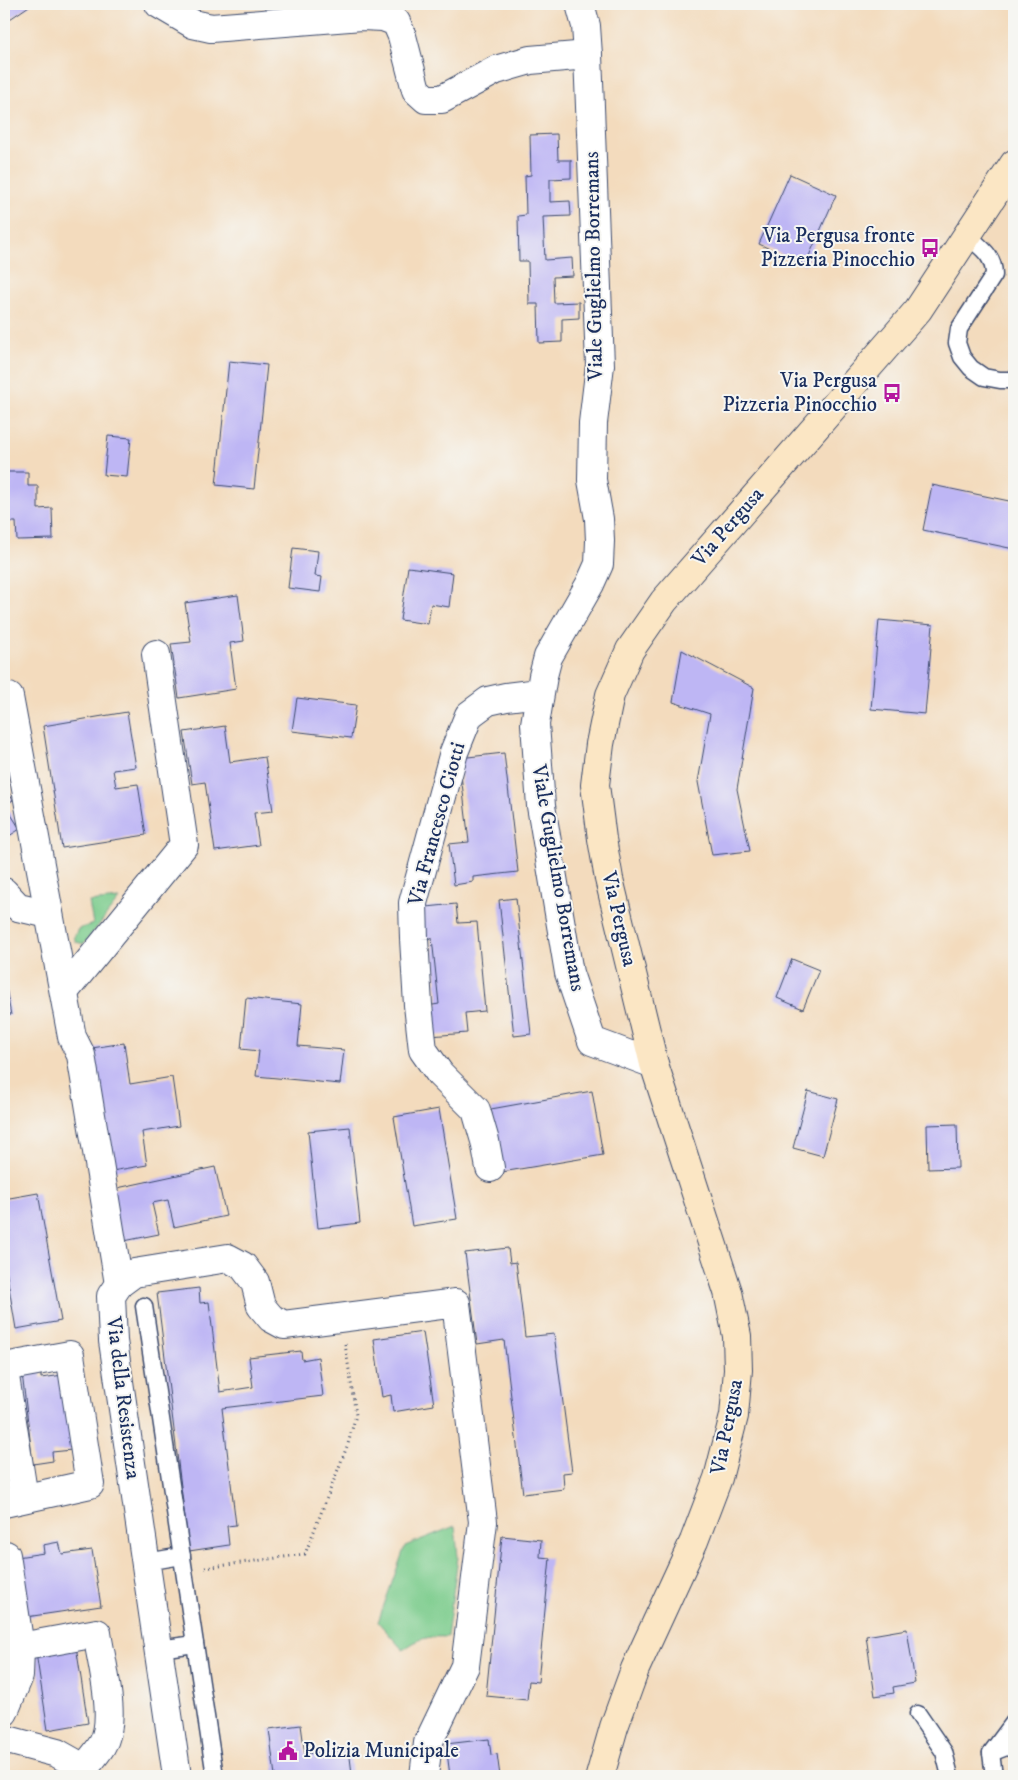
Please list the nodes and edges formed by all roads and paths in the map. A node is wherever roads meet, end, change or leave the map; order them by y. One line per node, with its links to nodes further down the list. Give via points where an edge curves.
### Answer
1 (159, 4): 3 (street, via 193,24 211,28 383,17 396,22 416,90 426,99 442,99 496,70 530,60)
2 (580, 4): 3 (street, Viale Guglielmo Borremans)
3 (588, 54): 8 (street, Viale Guglielmo Borremans, via 600,364 592,480 599,519 599,564 548,657)
4 (1014, 164): 5 (main road, Via Pergusa)
5 (967, 235): 6 (lane, via 989,255 994,264 994,275 959,329 956,343 971,368 984,377); 13 (main road, Via Pergusa, via 918,310 664,601 630,650 610,695 595,785 609,879)
6 (1014, 380)
7 (156, 654): 12 (street, via 184,845)
8 (539, 693): 13 (street, Viale Guglielmo Borremans, via 535,724 541,806 569,972 592,1041); 14 (street, Via Francesco Ciotti, via 488,701 469,715 454,752 413,903 416,986 423,1050 440,1074 476,1110)
9 (10, 697): 11 (street)
10 (4, 892): 11 (street, via 18,907)
11 (49, 914): 12 (street)
12 (64, 992): 15 (street, via 72,1037 81,1055)
13 (654, 1064): 36 (main road, Via Pergusa, via 728,1292 738,1370 734,1416 718,1478 694,1541 635,1669)
14 (490, 1168)
15 (119, 1284): 21 (street, Via della Resistenza, via 110,1296 113,1341); 35 (street, Via della Resistenza, via 134,1273 228,1258 243,1266 255,1282 261,1306 271,1318 284,1325 456,1303 484,1522 465,1666 428,1744)
16 (144, 1306): 22 (lane)
17 (345, 1346): 22 (path, via 356,1415 305,1554)
18 (4, 1368): 19 (street); 19 (street, via 70,1355 90,1484)
19 (14, 1500)
20 (6, 1555): 24 (street)
21 (146, 1562): 22 (lane); 25 (street, Via della Resistenza)
22 (183, 1564): 23 (lane)
23 (195, 1644): 25 (lane); 34 (lane)
24 (20, 1647): 26 (street, via 19,1676); 32 (street, via 96,1633 109,1706 108,1730 102,1745)
25 (158, 1649): 33 (street, Via della Resistenza)
26 (4, 1712)
27 (918, 1714): 37 (lane, via 944,1752)
28 (1014, 1722): 31 (lane)
29 (4, 1739): 32 (street, via 57,1753 73,1762)
30 (1014, 1744): 31 (lane)
31 (990, 1753): 38 (lane)
32 (80, 1775)
33 (177, 1776)
34 (215, 1776)
35 (424, 1776)
36 (600, 1776)
37 (950, 1776)
38 (994, 1776)

